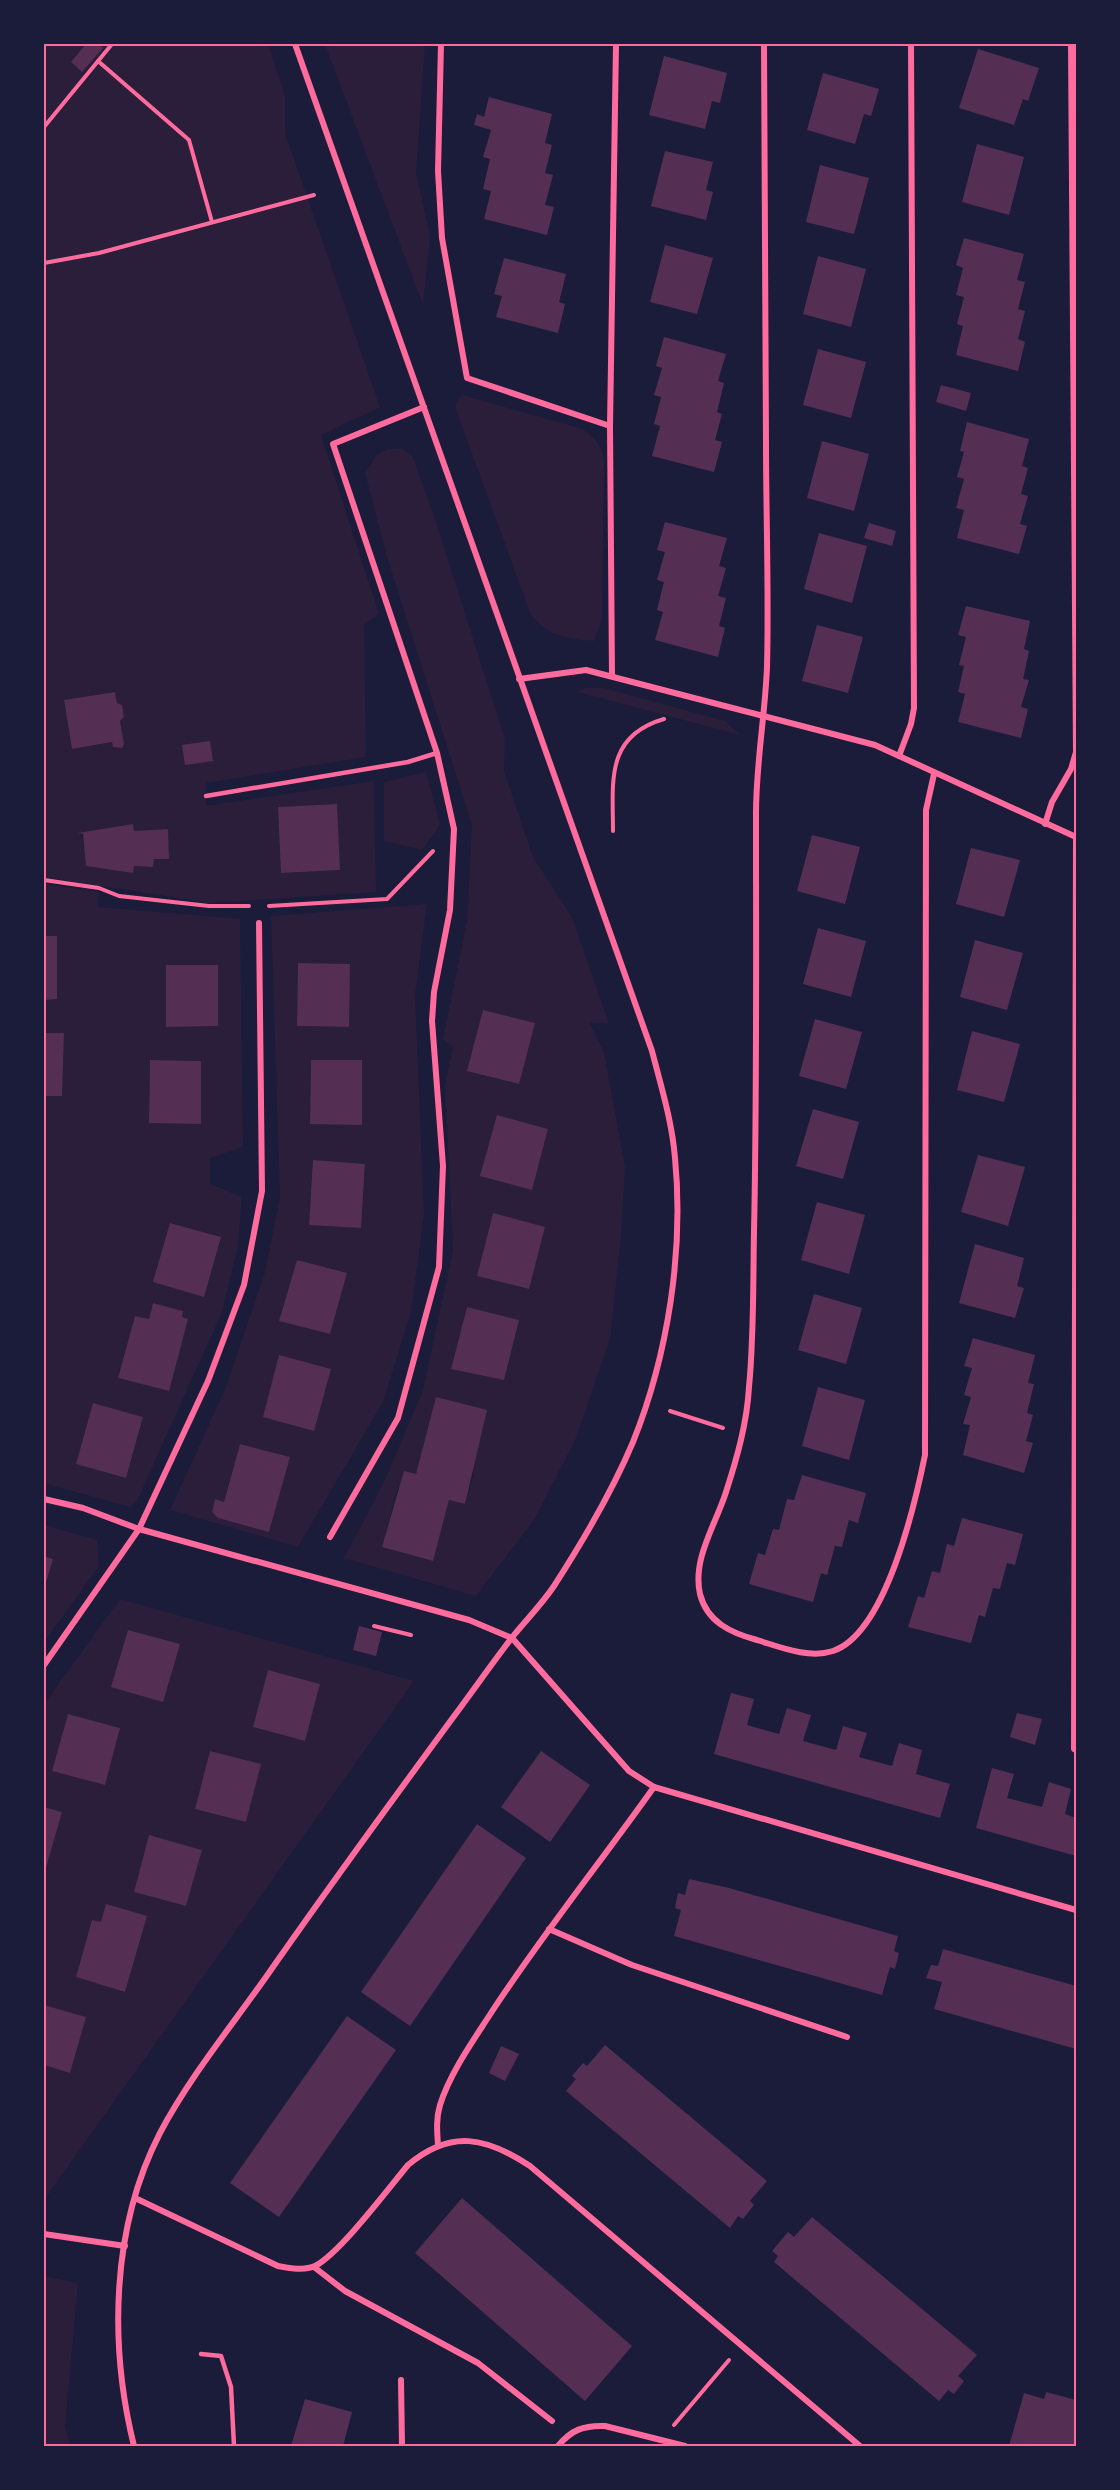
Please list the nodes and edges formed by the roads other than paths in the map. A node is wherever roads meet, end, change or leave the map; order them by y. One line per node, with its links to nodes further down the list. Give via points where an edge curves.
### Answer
1 (295, 44): 7 (street)
2 (441, 44): 8 (street, via 438,171 442,238 467,378)
3 (616, 44): 8 (street)
4 (764, 44): 11 (street, via 767,664)
5 (911, 44): 13 (street, via 914,708)
6 (1071, 44): 16 (street, via 1076,752)
7 (424, 407): 10 (street); 12 (street, via 333,444)
8 (610, 426): 9 (street)
9 (612, 676): 10 (street, via 586,670); 11 (street)
10 (519, 679): 22 (street, via 652,1051 675,1156 678,1209 659,1358 632,1443 552,1589)
11 (763, 715): 13 (street, via 875,745); 14 (street, via 756,781 756,1156 750,1388 740,1444 702,1554 698,1580 702,1602 727,1629 803,1653 829,1653 858,1635 884,1589 911,1520 925,1455 926,810)
12 (436, 753): 15 (lane, via 408,762); 21 (street, via 454,829 450,910 432,1021 443,1166 439,1267 398,1418)
13 (898, 756): 14 (street)
14 (934, 774): 16 (street)
15 (206, 796)
16 (1044, 824): 17 (street)
17 (1076, 837): 24 (street)
18 (259, 923): 20 (street, via 262,1191 246,1275 208,1381)
19 (44, 1499): 20 (street, via 83,1508)
20 (140, 1529): 22 (street, via 469,1620); 23 (street)
21 (330, 1538)
22 (512, 1638): 25 (street, via 629,1771); 30 (street, via 184,2093 161,2132)
23 (44, 1665)
24 (1075, 1749)
25 (654, 1787): 26 (street); 27 (street)
26 (1077, 1910)
27 (549, 1929): 28 (street, via 632,1965); 29 (street, via 482,2028 446,2090 437,2124)
28 (847, 2037)
29 (438, 2145): 33 (street, via 408,2165 333,2252); 42 (street, via 467,2141 493,2144 530,2166)
30 (135, 2198): 32 (street); 33 (street, via 278,2266)
31 (44, 2234): 32 (street)
32 (125, 2246): 37 (street, via 118,2361)
33 (314, 2267): 36 (street, via 345,2291 478,2363)
34 (201, 2354): 38 (lane, via 221,2356 231,2387)
35 (402, 2380): 39 (street)
36 (552, 2421)
37 (134, 2446)
38 (234, 2446)
39 (402, 2446)
40 (558, 2446): 41 (street, via 579,2428 592,2425)
41 (685, 2446)
42 (860, 2446)

